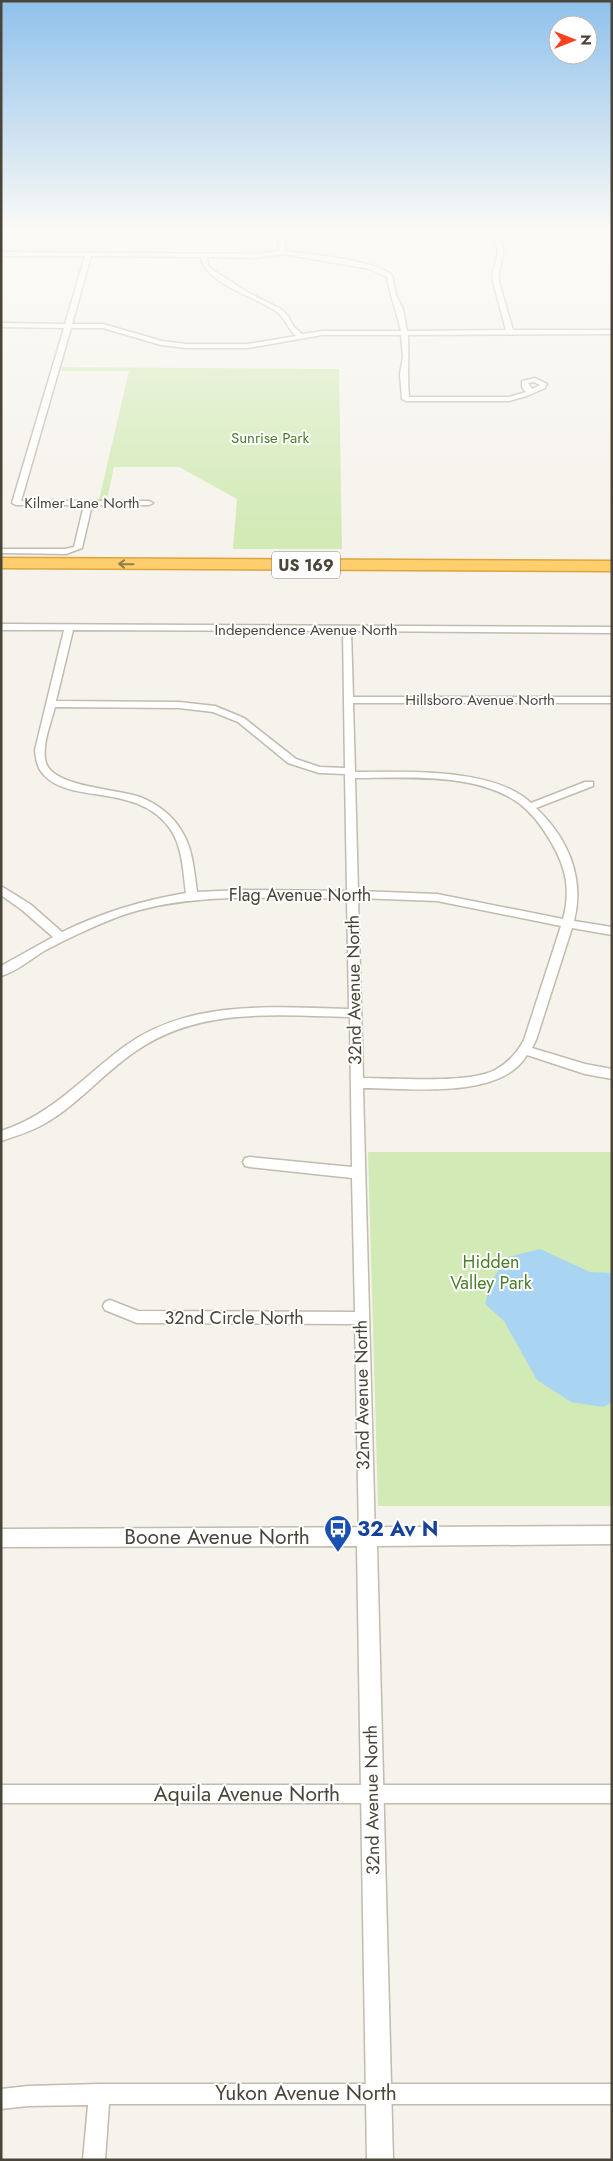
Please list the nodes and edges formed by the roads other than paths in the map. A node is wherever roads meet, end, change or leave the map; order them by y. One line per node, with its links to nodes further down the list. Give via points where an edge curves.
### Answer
1 (67, 332): 9 (street, Kilmer Lane North, via 16,503)
2 (125, 332): 7 (street, via 161,343 186,346 248,346)
3 (295, 332): 7 (street)
4 (404, 332): 5 (street); 7 (street, via 322,332); 8 (street, via 406,399 509,399)
5 (510, 332): 6 (street)
6 (612, 332)
7 (300, 336)
8 (531, 392)
9 (89, 503): 10 (street, Kilmer Lane North); 11 (street, via 78,548 66,552)
10 (149, 503)
11 (1, 551)
12 (1, 563): 13 (highway, US 169, one-way to 12)
13 (612, 566)
14 (1, 574): 15 (highway, US 169)
15 (612, 577)
16 (1, 627): 17 (street, Independence Avenue North)
17 (68, 628): 18 (street, Independence Avenue North); 22 (street)
18 (347, 630): 19 (street, Independence Avenue North); 20 (street, 32nd Avenue North)
19 (612, 630)
20 (348, 700): 21 (street, Hillsboro Avenue North); 23 (street, 32nd Avenue North)
21 (612, 700)
22 (50, 704): 23 (street, via 179,705 215,709 241,720 292,761 320,770); 28 (street, via 40,750 42,768 62,782 130,797 161,812 181,838)
23 (350, 773): 25 (street, via 472,780 508,793); 27 (street, 32nd Avenue North)
24 (589, 784): 25 (street)
25 (529, 807): 29 (street, via 548,829 569,868 573,898)
26 (1, 890): 31 (street)
27 (352, 895): 28 (street, Flag Avenue North); 29 (street, Flag Avenue North, via 394,894 451,899); 33 (street, 32nd Avenue North)
28 (192, 896): 31 (street, Flag Avenue North, via 129,910)
29 (568, 923): 30 (street, Flag Avenue North); 34 (street)
30 (612, 931)
31 (61, 938): 32 (street, Flag Avenue North)
32 (1, 972)
33 (354, 1013): 36 (street, 32nd Avenue North); 37 (street, via 226,1013 176,1024 132,1046 53,1114)
34 (526, 1050): 35 (street); 36 (street, via 512,1066 477,1082)
35 (612, 1074)
36 (357, 1082): 39 (street, 32nd Avenue North)
37 (1, 1136)
38 (250, 1162): 39 (street)
39 (358, 1173): 41 (street, 32nd Avenue North)
40 (110, 1306): 41 (street, 32nd Circle North, via 137,1317)
41 (360, 1318): 42 (street, 32nd Avenue North)
42 (367, 1536): 43 (street, Boone Avenue North); 44 (street, Boone Avenue North); 46 (street, 32nd Avenue North)
43 (612, 1536)
44 (1, 1538)
45 (1, 1794): 46 (street, Aquila Avenue North)
46 (372, 1794): 47 (street, Aquila Avenue North); 48 (street, 32nd Avenue North)
47 (612, 1794)
48 (378, 2093): 49 (street, Yukon Avenue North); 50 (street, Yukon Avenue North); 53 (street, 32nd Avenue North)
49 (99, 2094): 51 (street, Yukon Avenue North); 52 (street)
50 (612, 2094)
51 (1, 2099)
52 (94, 2160)
53 (380, 2160)

